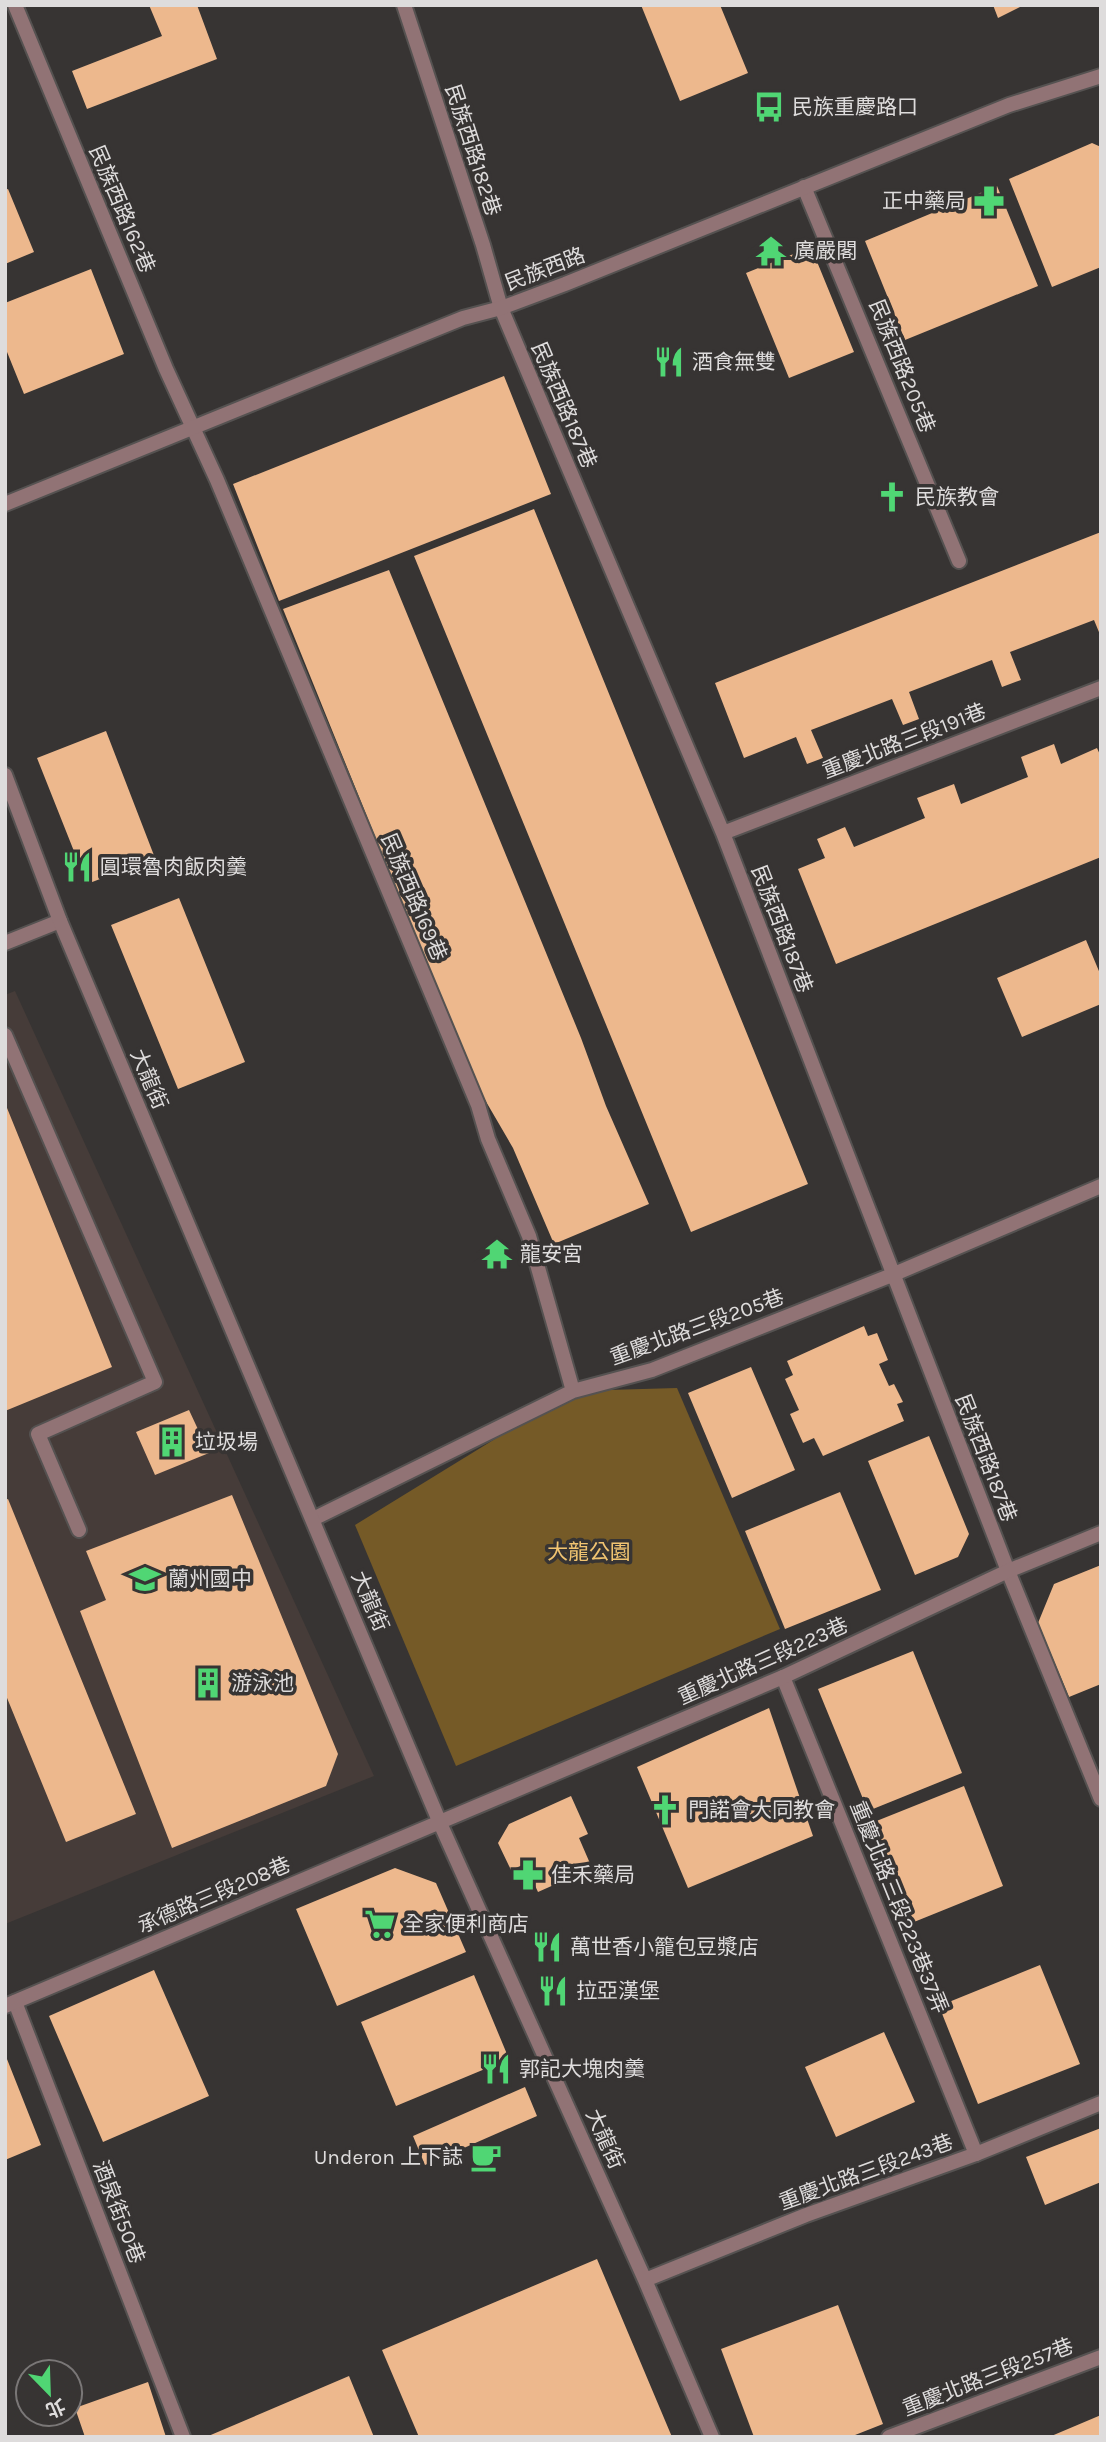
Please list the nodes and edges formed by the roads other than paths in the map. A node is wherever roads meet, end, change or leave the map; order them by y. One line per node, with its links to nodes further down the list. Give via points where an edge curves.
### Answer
1 (15, 5): 6 (street, 民族西路162巷)
2 (404, 5): 5 (street, 民族西路182巷)
3 (1101, 76): 4 (street, 民族西路, via 1009,105)
4 (804, 187): 5 (street, 民族西路); 8 (street, 民族西路205巷)
5 (501, 308): 6 (street, 民族西路, via 463,318); 11 (street, 民族西路187巷)
6 (193, 428): 7 (street, 民族西路); 17 (street, 民族西路169巷, via 478,1105 529,1237)
7 (5, 504)
8 (959, 561)
9 (1100, 691): 11 (street, 重慶北路三段191巷)
10 (5, 775): 12 (street, 大龍街)
11 (723, 833): 16 (street, 民族西路187巷)
12 (60, 921): 13 (street); 18 (street, 大龍街)
13 (5, 943)
14 (5, 1035): 19 (street, via 155,1382 38,1434)
15 (1101, 1186): 16 (street, 重慶北路三段205巷)
16 (892, 1275): 17 (street, 重慶北路三段205巷, via 652,1370); 21 (street, 民族西路187巷)
17 (573, 1391): 18 (street, 重慶北路三段205巷)
18 (313, 1519): 24 (street, 大龍街)
19 (79, 1530)
20 (1101, 1533): 21 (street, 重慶北路三段223巷)
21 (1008, 1571): 22 (street, 重慶北路三段223巷); 23 (street, 民族西路187巷)
22 (783, 1677): 24 (street, 重慶北路三段223巷); 27 (street, 重慶北路三段223巷37弄)
23 (1101, 1799)
24 (439, 1823): 25 (street, 承德路三段208巷); 28 (street, 大龍街)
25 (10, 2004): 30 (street, 酒泉街50巷)
26 (1101, 2103): 27 (street, 重慶北路三段243巷)
27 (976, 2154): 28 (street, 重慶北路三段243巷)
28 (645, 2280): 31 (street, 大龍街)
29 (1101, 2357): 32 (street, 重慶北路三段257巷)
30 (183, 2437)
31 (712, 2437)
32 (889, 2437)

